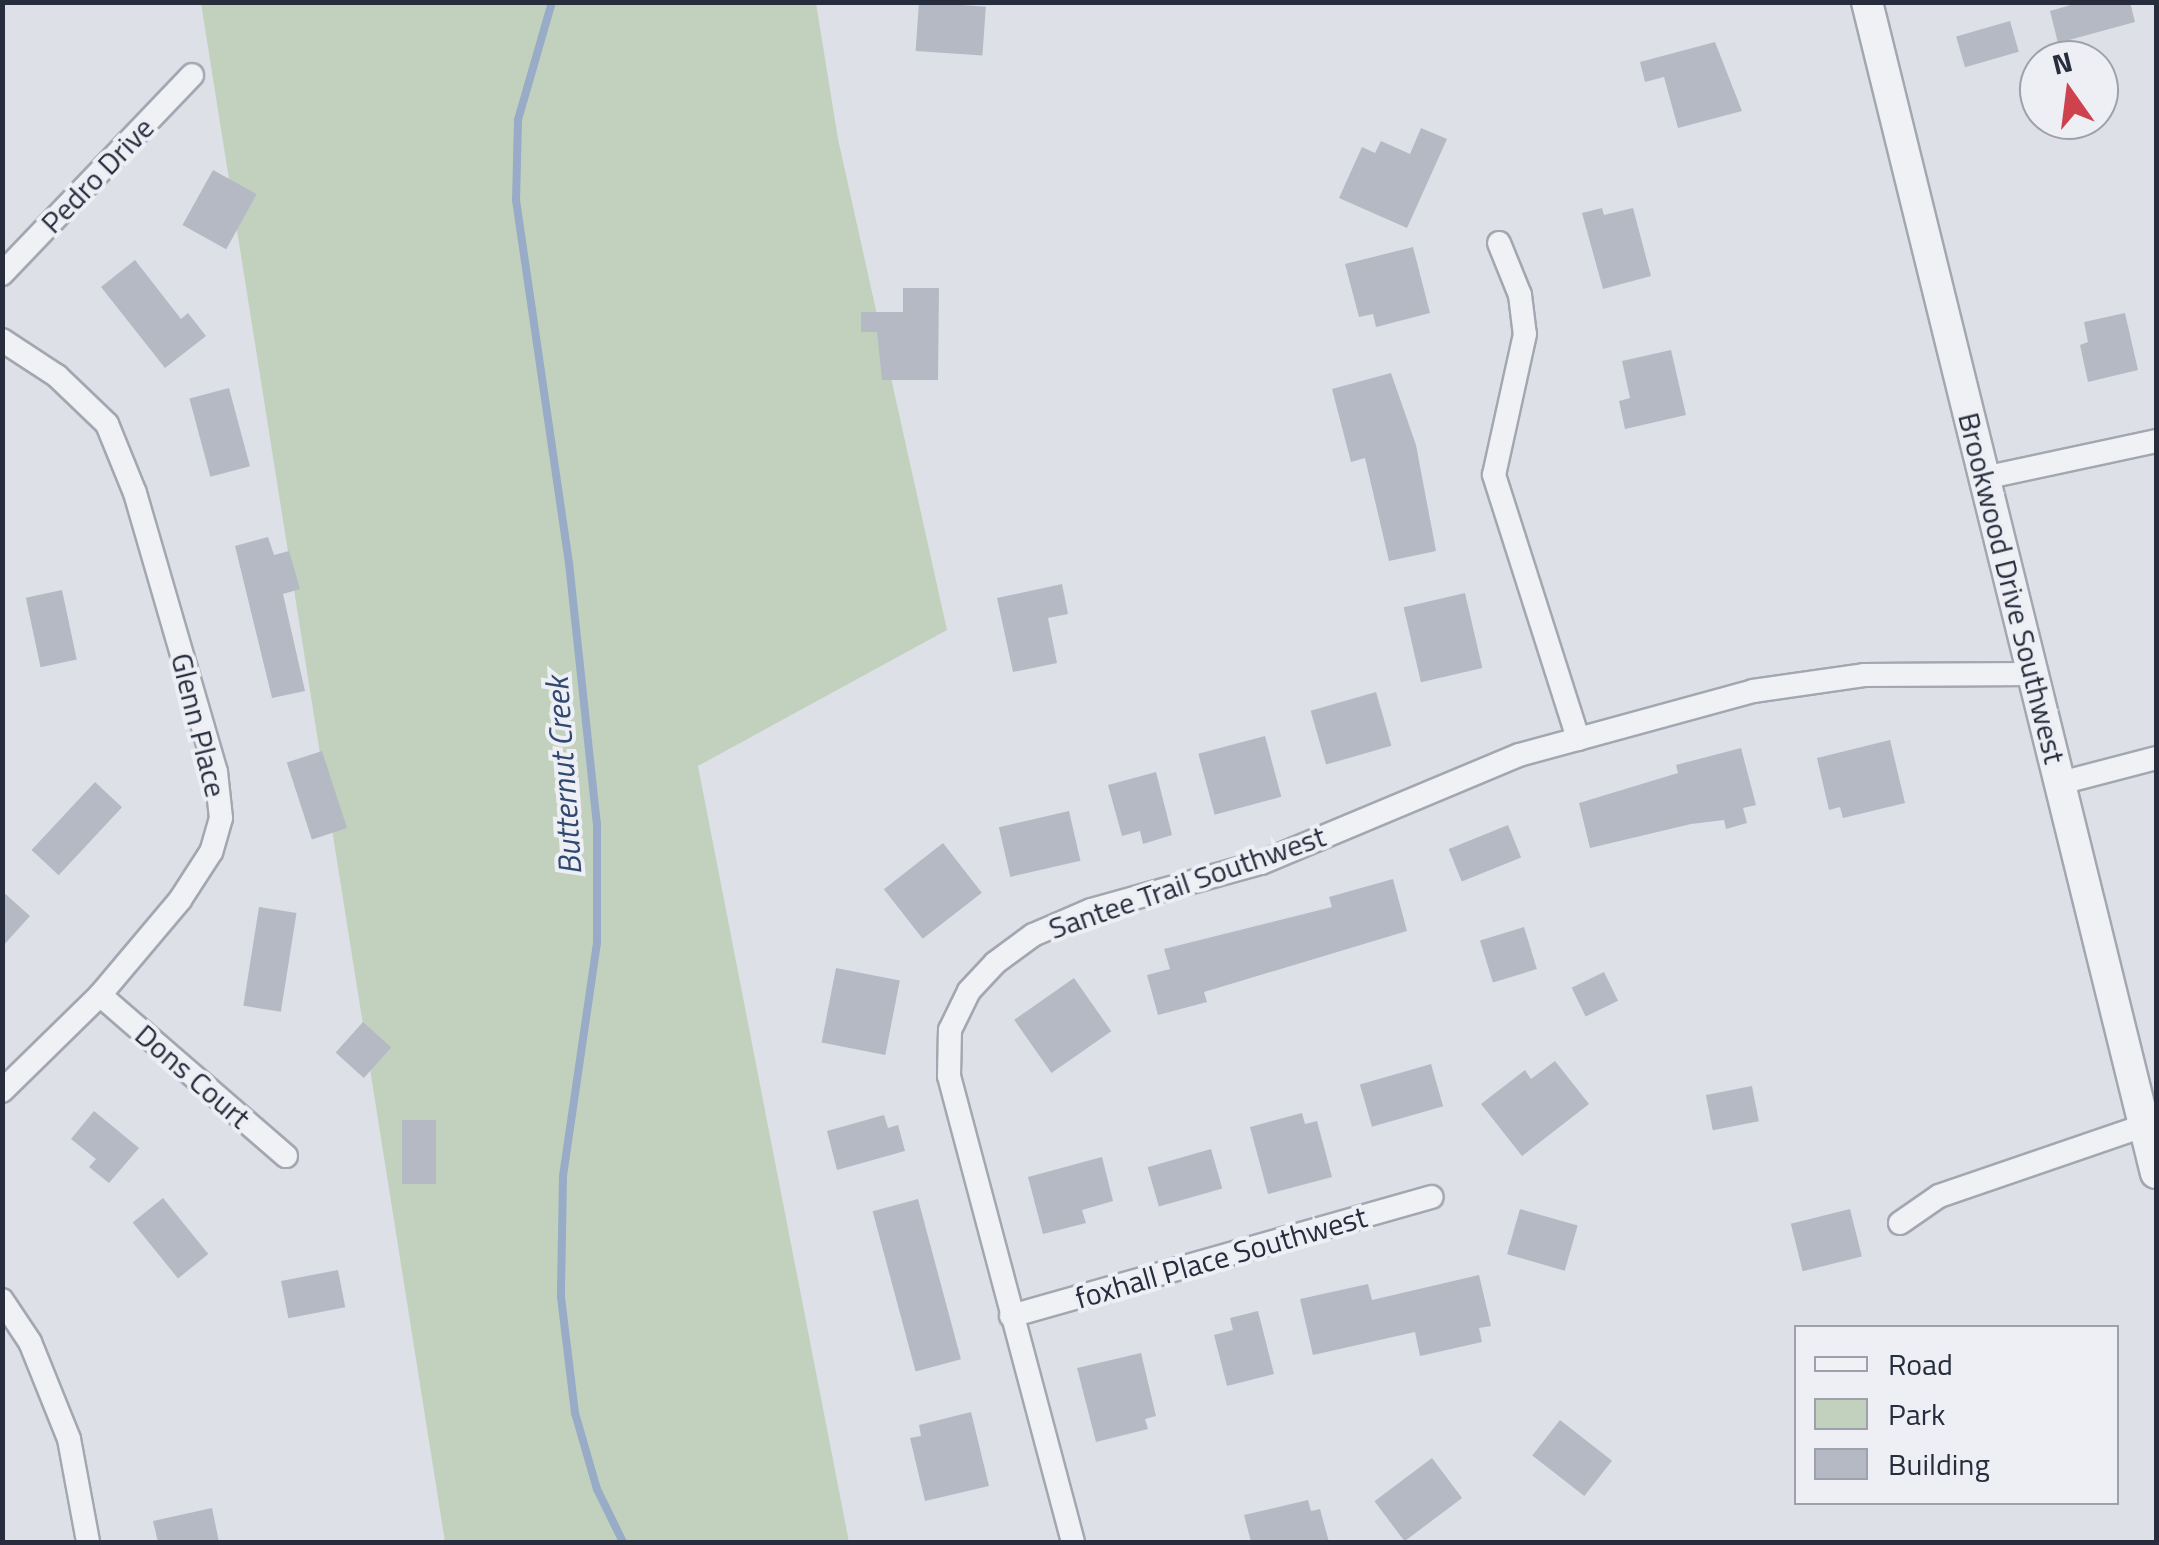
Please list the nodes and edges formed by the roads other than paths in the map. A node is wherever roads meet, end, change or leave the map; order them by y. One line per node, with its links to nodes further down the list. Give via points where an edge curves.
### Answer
1 (1867, 2): 7 (street, Brookwood Drive Southwest)
2 (192, 75): 4 (street, Pedro Drive)
3 (1500, 243): 9 (street, via 1520,295 1525,334 1494,475)
4 (2, 274)
5 (2, 340): 12 (street, Glenn Place, via 57,376 108,424 136,492 216,772 221,818 211,852)
6 (2156, 442): 7 (street)
7 (1984, 478): 8 (street, Brookwood Drive Southwest)
8 (2033, 674): 9 (street, Santee Trail Southwest, via 1846,677 1753,691); 11 (street, Brookwood Drive Southwest)
9 (1578, 739): 20 (street, Santee Trail Southwest, via 1519,755 1261,863 1091,910 1034,935 995,963 970,991 950,1030 949,1076)
10 (2156, 758): 11 (street)
11 (2060, 783): 14 (street, Brookwood Drive Southwest)
12 (100, 995): 13 (street, Glenn Place); 15 (street, Dons Court)
13 (2, 1091)
14 (2144, 1126): 16 (street, Brookwood Drive Southwest); 18 (street, via 1938,1196)
15 (286, 1156)
16 (2156, 1172)
17 (1431, 1198): 20 (street, foxhall Place Southwest)
18 (1900, 1223)
19 (2, 1300): 21 (street, via 30,1342 69,1439)
20 (1010, 1316): 22 (street, Santee Trail Southwest)
21 (88, 1542)
22 (1072, 1542)

